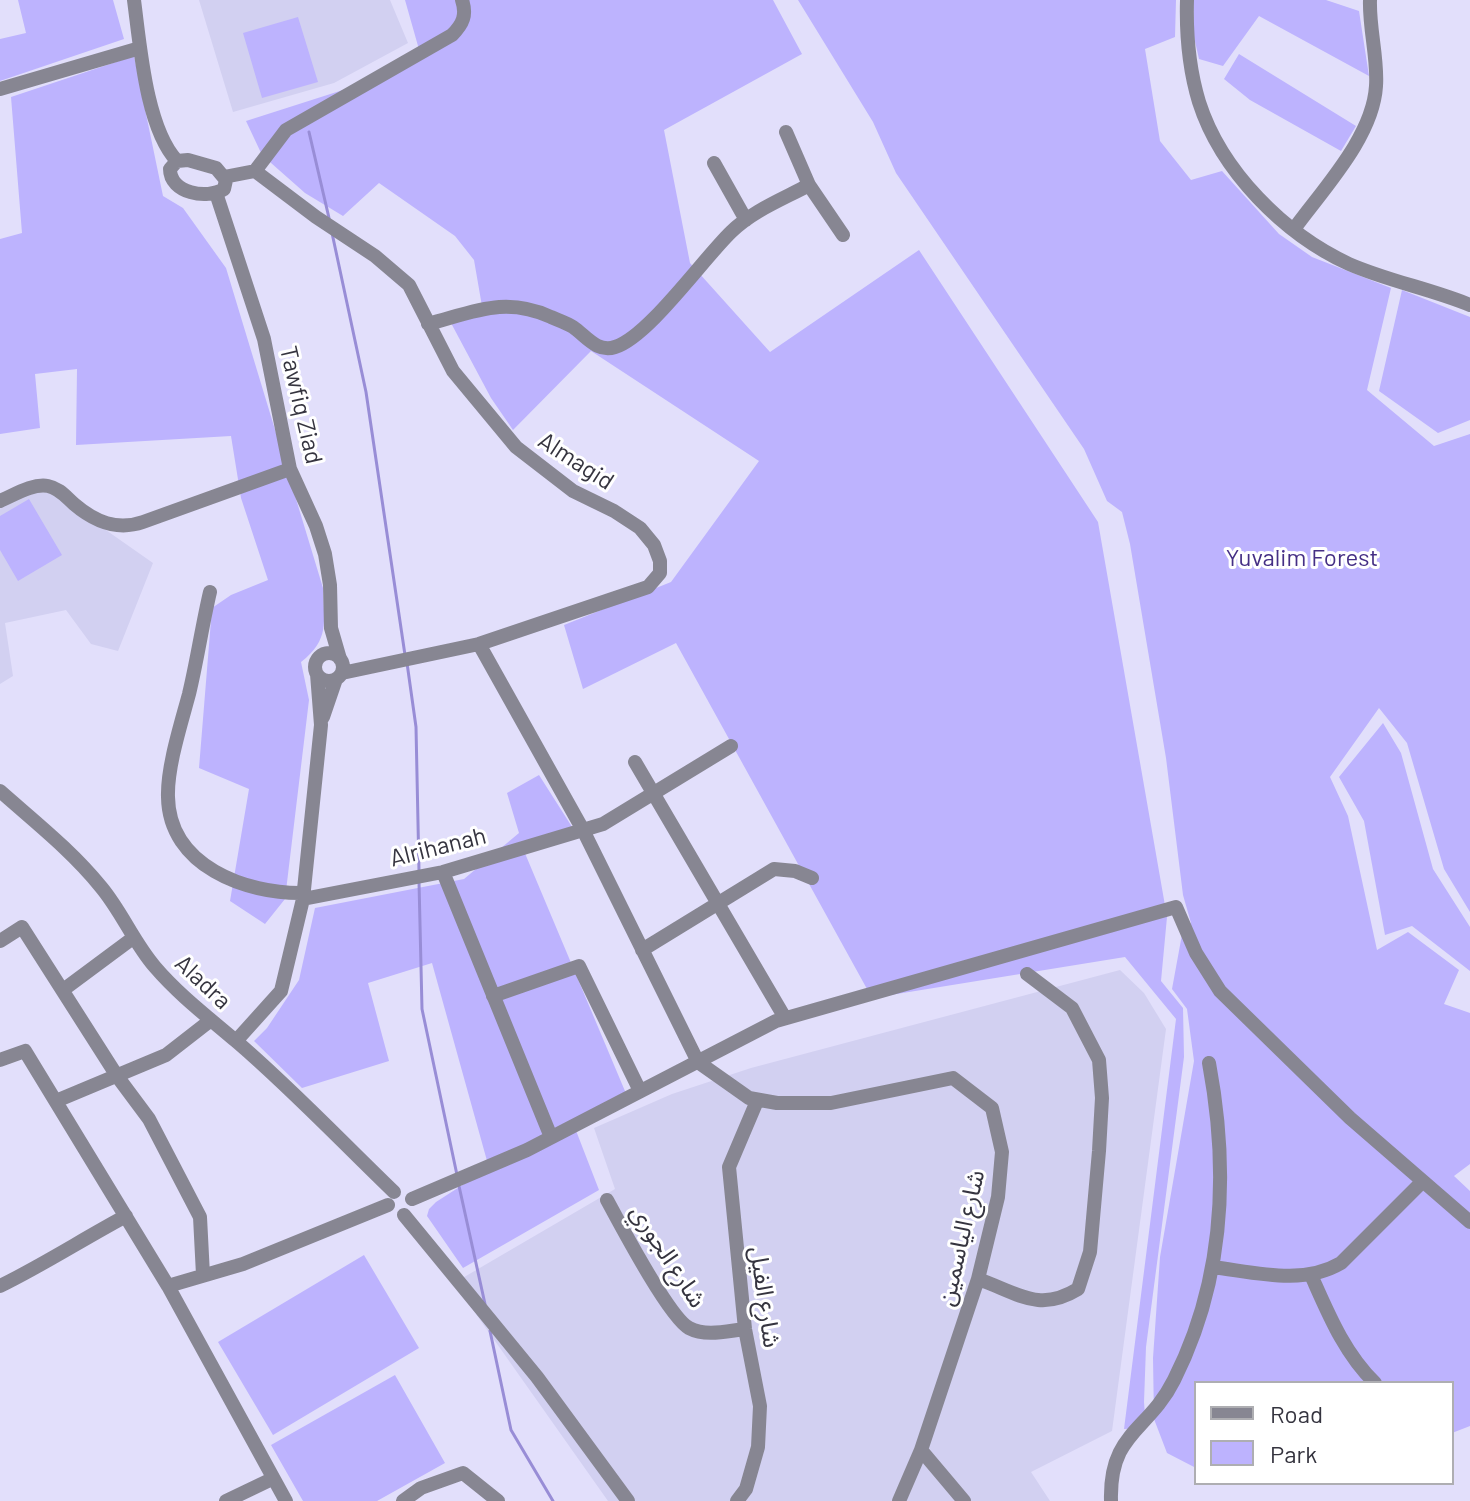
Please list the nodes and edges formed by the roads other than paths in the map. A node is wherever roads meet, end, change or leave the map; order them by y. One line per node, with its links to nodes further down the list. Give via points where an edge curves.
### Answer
1 (134, 0): 5 (street)
2 (462, 0): 10 (street, via 466,11 452,35 286,130)
3 (1187, 0): 15 (street, via 1194,82 1210,127 1236,171)
4 (1370, 0): 15 (street, via 1376,84 1371,114)
5 (140, 48): 6 (street); 8 (street, via 155,122)
6 (0, 89)
7 (786, 132): 12 (street)
8 (177, 161): 11 (street, via 208,165); 13 (street, via 170,169 176,186)
9 (714, 163): 14 (street)
10 (255, 171): 11 (street); 18 (street, Almagid, via 409,285)
11 (224, 177): 13 (street, via 226,184)
12 (809, 185): 14 (street); 16 (street)
13 (216, 193): 19 (street, Tawfiq Ziad, via 264,339)
14 (746, 220): 18 (street, via 657,314 612,349 517,305)
15 (1294, 229): 17 (street, via 1351,265)
16 (843, 235)
17 (1470, 305)
18 (428, 324): 23 (street, Almagid, via 453,371 516,447 573,491 640,528 660,561 660,573 648,587)
19 (290, 469): 20 (street, via 120,528 50,486); 22 (street, Tawfiq Ziad, via 325,554)
20 (0, 501)
21 (210, 592): 34 (street, Alrihanah, via 167,796 170,814 175,830 208,869 253,888)
22 (331, 628): 24 (street); 25 (street)
23 (479, 644): 25 (street, Almagid); 31 (street)
24 (318, 666): 25 (street, via 328,681); 25 (street, via 330,653); 26 (street)
25 (340, 670): 26 (street)
26 (321, 725): 34 (street)
27 (731, 746): 30 (street, Alrihanah)
28 (635, 762): 30 (street)
29 (0, 791): 36 (street, Aladra, via 101,886)
30 (654, 793): 31 (street, Alrihanah); 35 (street)
31 (583, 830): 32 (street, Alrihanah); 38 (street)
32 (443, 872): 34 (street, Alrihanah); 41 (street)
33 (812, 878): 35 (street, via 774,869)
34 (303, 896): 44 (street, via 281,991)
35 (717, 902): 38 (street); 42 (street)
36 (133, 938): 40 (street); 43 (street, Aladra, via 155,967)
37 (0, 941): 40 (street, via 22,927)
38 (642, 950): 46 (street)
39 (1027, 974): 63 (street, via 1072,1008 1099,1060 1102,1098 1090,1252 1078,1289 1043,1303)
40 (63, 990): 48 (street)
41 (493, 996): 49 (street, via 579,966); 52 (street)
42 (785, 1018): 46 (street); 53 (street, via 1176,907 1220,991)
43 (211, 1020): 44 (street, Aladra); 48 (street, via 166,1055)
44 (236, 1041): 54 (street, Aladra)
45 (0, 1060): 50 (street, via 25,1051)
46 (698, 1062): 49 (street); 51 (street, شارع الياسمين)
47 (1209, 1063): 60 (street, via 1221,1175)
48 (117, 1076): 50 (street); 61 (street, via 149,1119 200,1217)
49 (640, 1091): 52 (street)
50 (56, 1101): 58 (street)
51 (757, 1101): 63 (street, شارع الياسمين, via 831,1103 953,1078 992,1108 1002,1152 998,1197); 66 (street, شارع الفيل, via 729,1167)
52 (551, 1137): 55 (street)
53 (1422, 1182): 59 (street); 62 (street, via 1341,1263)
54 (391, 1198): 55 (street, via 405,1191); 57 (street, via 392,1213); 61 (street, via 243,1264)
55 (412, 1199): 57 (street)
56 (607, 1200): 66 (street, شارع الجوري, via 687,1327 707,1333)
57 (404, 1215): 74 (street, via 537,1377)
58 (126, 1216): 64 (street); 65 (street)
59 (1470, 1222)
60 (1212, 1267): 62 (street); 78 (street, via 1189,1349 1172,1384 1118,1454)
61 (203, 1275): 65 (street)
62 (1311, 1275): 67 (street, via 1337,1330)
63 (978, 1279): 68 (street, شارع الياسمين)
64 (0, 1286)
65 (168, 1286): 69 (street)
66 (745, 1329): 75 (street, شارع الفيل, via 760,1406 758,1447 746,1489)
67 (1373, 1381)
68 (921, 1450): 76 (street, شارع الياسمين); 77 (street)
69 (272, 1479): 70 (street); 71 (street)
70 (226, 1501)
71 (286, 1501)
72 (403, 1501): 73 (street, via 421,1488 463,1473)
73 (498, 1501)
74 (628, 1501)
75 (737, 1501)
76 (899, 1501)
77 (964, 1501)
78 (1111, 1501)

